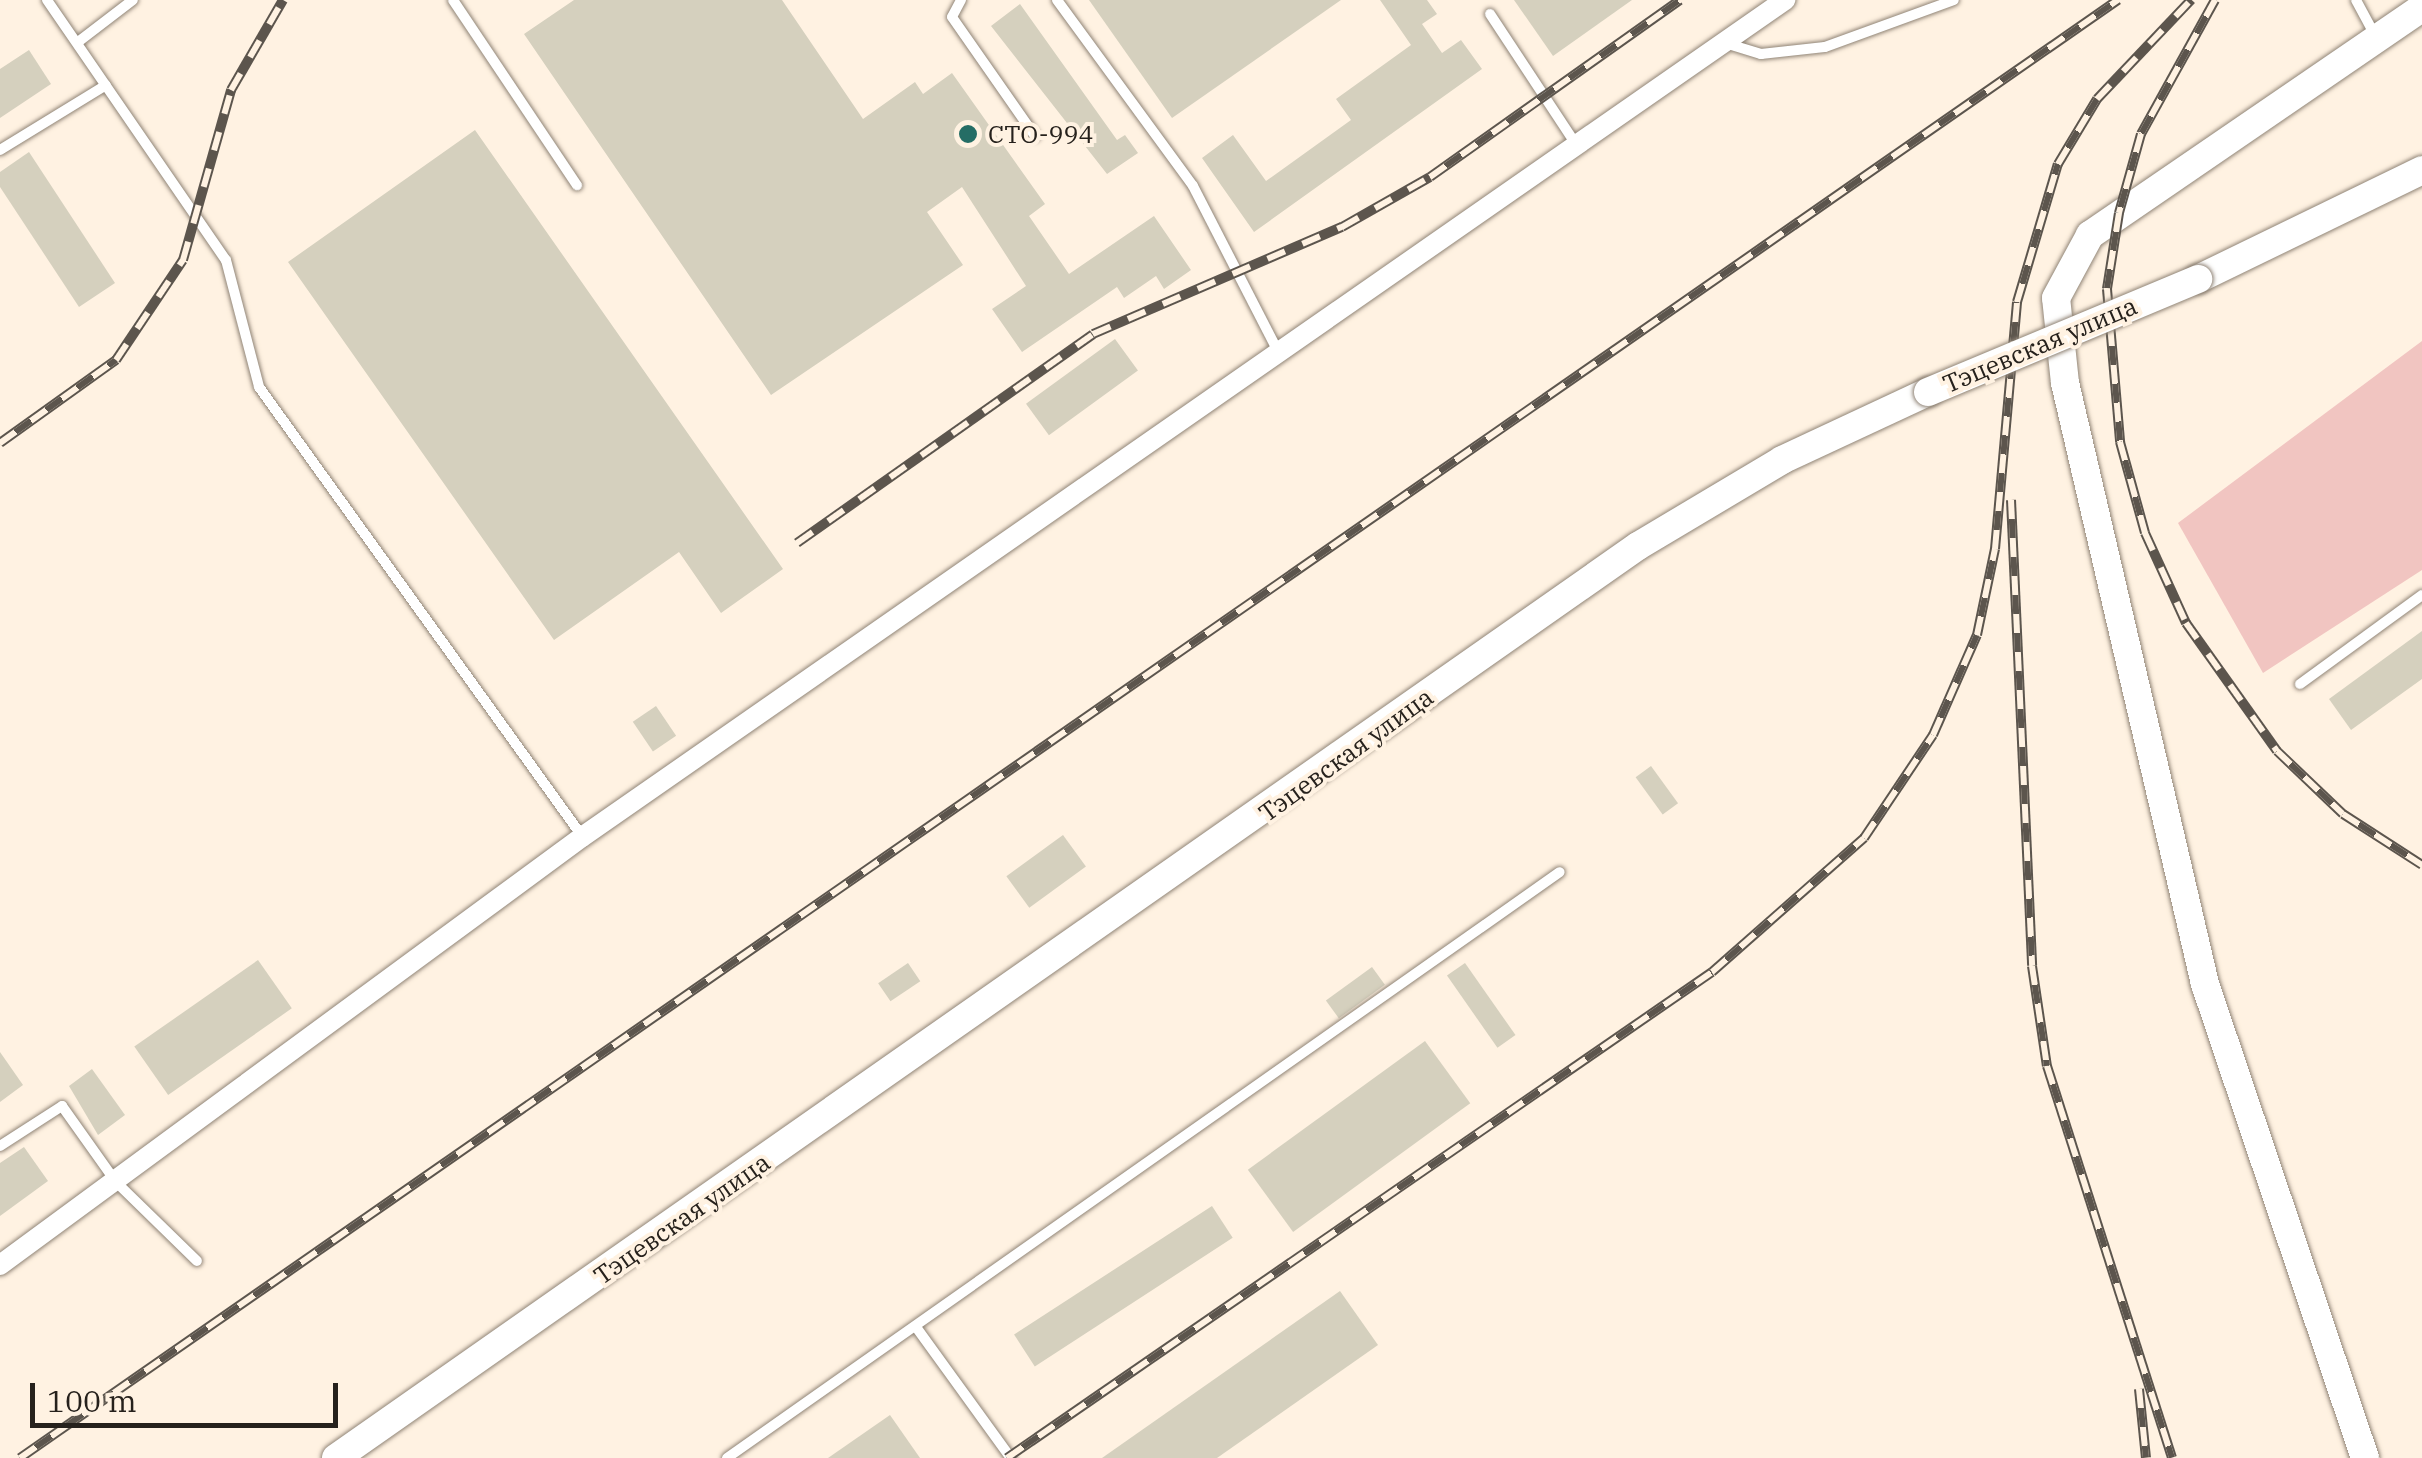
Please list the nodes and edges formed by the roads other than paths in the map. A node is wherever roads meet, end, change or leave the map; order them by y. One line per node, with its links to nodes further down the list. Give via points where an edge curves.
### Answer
1 (47, 0): 12 (lane)
2 (133, 0): 12 (lane)
3 (454, 0): 19 (lane)
4 (961, 0): 15 (lane, via 952,17)
5 (1057, 0): 20 (lane, via 1193,186)
6 (1786, 0): 13 (street)
7 (1954, 0): 13 (lane, via 1825,46 1761,54)
8 (2356, 0): 11 (lane)
9 (2422, 8): 11 (street)
10 (1490, 14): 16 (lane)
11 (2377, 38): 33 (street, via 2090,235 2056,298 2065,383 2204,984)
12 (78, 42): 14 (lane)
13 (1724, 43): 16 (street)
14 (106, 85): 17 (lane); 23 (lane, via 226,260 258,388)
15 (1034, 136)
16 (1577, 146): 20 (street)
17 (0, 150)
18 (2422, 170): 30 (street, Тэцевская улица, bridge, via 2198,279 1782,460 1638,546)
19 (577, 184)
20 (1282, 358): 23 (street)
21 (2422, 596): 22 (lane)
22 (2300, 684)
23 (582, 837): 26 (street)
24 (1560, 872): 29 (lane)
25 (0, 1146): 26 (lane, via 62,1106)
26 (116, 1182): 27 (lane); 28 (street)
27 (197, 1261)
28 (0, 1265)
29 (916, 1327): 31 (lane); 32 (lane)
30 (336, 1458)
31 (727, 1458)
32 (1011, 1458)
33 (2365, 1458)

